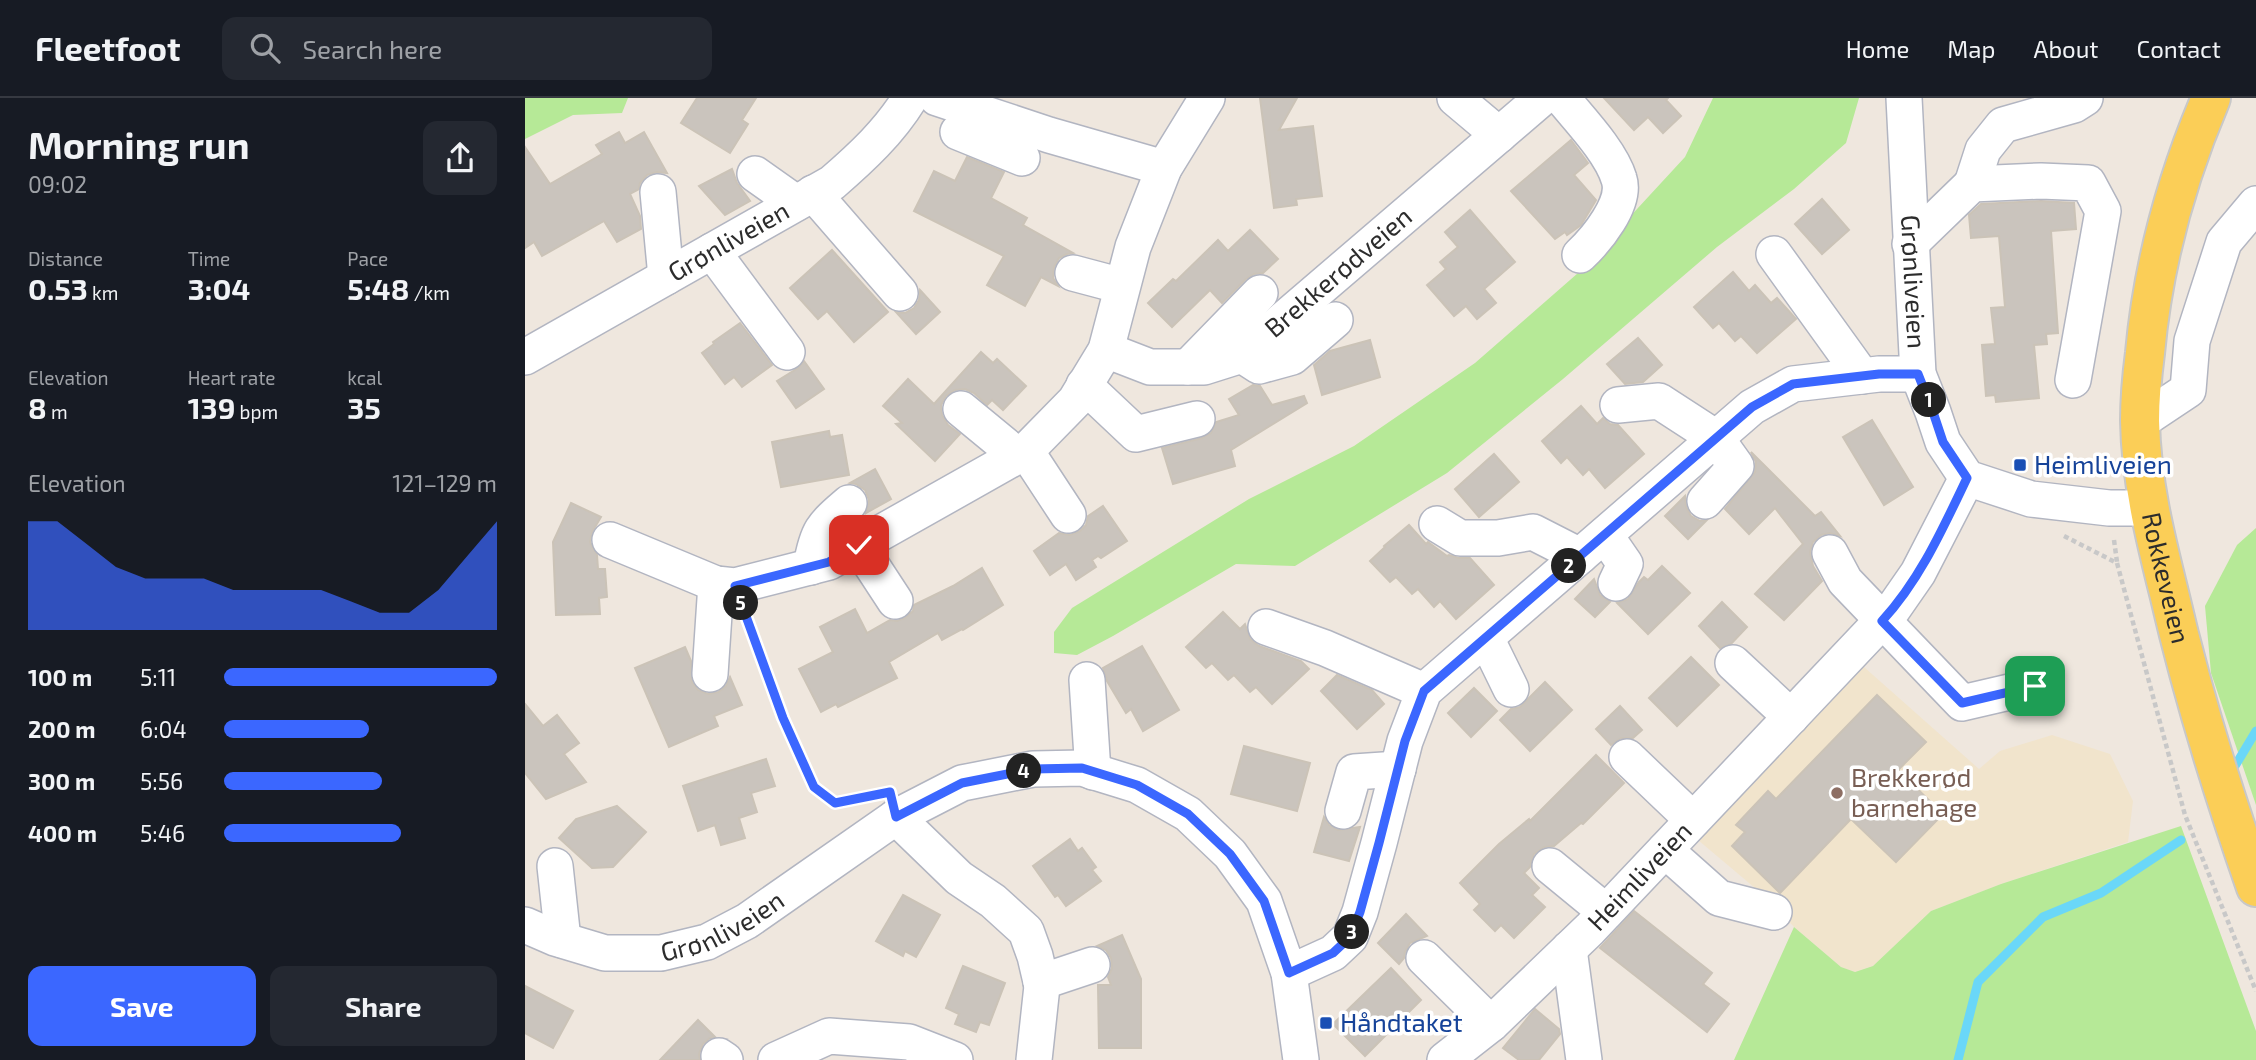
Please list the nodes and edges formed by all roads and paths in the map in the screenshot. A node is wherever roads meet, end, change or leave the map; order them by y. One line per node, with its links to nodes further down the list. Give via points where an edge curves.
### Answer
1 (910, 98): 17 (street, Grønliveien, via 871,150 832,183)
2 (937, 98): 10 (street)
3 (1207, 98): 13 (street)
4 (1455, 98): 11 (street)
5 (1541, 98): 11 (street, Brekkerødveien)
6 (1562, 98): 22 (street, via 1603,149 1620,181 1617,201 1598,237)
7 (1904, 98): 19 (street, Grønliveien)
8 (2085, 98): 15 (street, via 2003,125 1983,150)
9 (2211, 98): 41 (main road, Rokkeveien, via 2186,162 2153,281)
10 (959, 130): 12 (street); 13 (street, via 1049,135)
11 (1499, 135): 31 (street, Brekkerødveien, via 1440,202)
12 (1022, 158)
13 (1164, 168): 25 (street)
14 (755, 174): 17 (street)
15 (1972, 184): 19 (street); 36 (street, via 2088,183 2103,211)
16 (658, 192): 24 (street)
17 (805, 198): 20 (street, Grønliveien); 26 (street)
18 (2256, 204): 41 (street, via 2224,242 2192,341 2187,390)
19 (1910, 244): 34 (street, Grønliveien)
20 (712, 251): 24 (street, Grønliveien); 30 (street)
21 (1774, 254): 35 (street)
22 (1580, 255)
23 (1073, 274): 25 (street)
24 (666, 277): 32 (street, Grønliveien)
25 (1122, 286): 29 (street)
26 (900, 293)
27 (1260, 293): 33 (street)
28 (1335, 320): 31 (street, via 1292,357 1259,366)
29 (1106, 350): 33 (street, Brekkerødveien, via 1150,367); 37 (street)
30 (787, 352)
31 (1242, 355): 33 (street, Brekkerødveien)
32 (525, 357)
33 (1188, 367)
34 (1918, 374): 35 (street); 44 (street, Grønliveien, via 1943,442)
35 (1862, 376): 42 (street, via 1793,384 1752,407)
36 (2073, 380)
37 (1084, 385): 40 (street, via 1136,434); 43 (street, via 1075,401)
38 (1618, 405): 42 (street, via 1660,401)
39 (961, 409): 43 (street)
40 (1197, 419)
41 (2140, 422): 47 (main road, Rokkeveien)
42 (1716, 438): 45 (street, via 1736,466); 53 (street)
43 (1022, 454): 48 (street); 52 (street)
44 (1967, 478): 47 (street, via 2031,499); 59 (street, Heimliveien, via 1919,573)
45 (1705, 501)
46 (849, 503): 55 (street, via 825,523 815,542)
47 (2148, 508): 78 (main road, Rokkeveien, via 2190,684)
48 (1068, 515)
49 (1437, 524): 53 (street, via 1460,538 1533,532)
50 (2055, 532): 88 (path, via 2117,563 2185,815)
51 (610, 540): 57 (street)
52 (859, 545): 55 (street); 58 (street)
53 (1592, 545): 56 (street, via 1625,564); 61 (street)
54 (1830, 553): 59 (street, via 1845,581)
55 (811, 567): 57 (street)
56 (1616, 583)
57 (725, 585): 63 (street); 73 (path, via 814,787 835,803 890,792)
58 (895, 601)
59 (1882, 621): 65 (street, via 1962,703); 68 (street, Heimliveien)
60 (1266, 626): 67 (street)
61 (1486, 638): 66 (street); 67 (street)
62 (1733, 663): 68 (street)
63 (711, 674)
64 (1087, 680): 71 (street)
65 (2035, 686)
66 (1511, 689)
67 (1424, 691): 70 (street)
68 (1791, 717): 74 (street, Heimliveien)
69 (1627, 757): 74 (street)
70 (1398, 769): 72 (street, via 1354,772); 86 (street, via 1350,937 1333,953)
71 (1093, 772): 73 (street, Grønliveien, via 1033,769 962,783); 86 (street, Grønliveien, via 1137,785 1188,814 1230,854 1264,901)
72 (1343, 811)
73 (896, 817): 82 (street, Grønliveien, via 747,921 707,942 661,953 605,953); 87 (street, via 959,878 1026,931)
74 (1693, 820): 75 (street, Heimliveien)
75 (1665, 850): 79 (street, Heimliveien); 80 (street, via 1719,898)
76 (555, 866): 82 (street)
77 (1550, 866): 79 (street)
78 (2256, 887)
79 (1606, 912): 83 (street, Heimliveien)
80 (1774, 912)
81 (525, 925): 82 (street, Grønliveien)
82 (563, 940)
83 (1569, 949): 89 (street, Heimliveien); 95 (street)
84 (1424, 958): 89 (street)
85 (1092, 965): 87 (street)
86 (1289, 973): 94 (street, Grønliveien)
87 (1041, 982): 93 (street)
88 (2256, 991)
89 (1490, 1024): 90 (street, Heimliveien)
90 (1453, 1057)
91 (776, 1060): 92 (street, via 829,1036 909,1042)
92 (955, 1060)
93 (1034, 1060)
94 (1301, 1060)
95 (1584, 1060)

